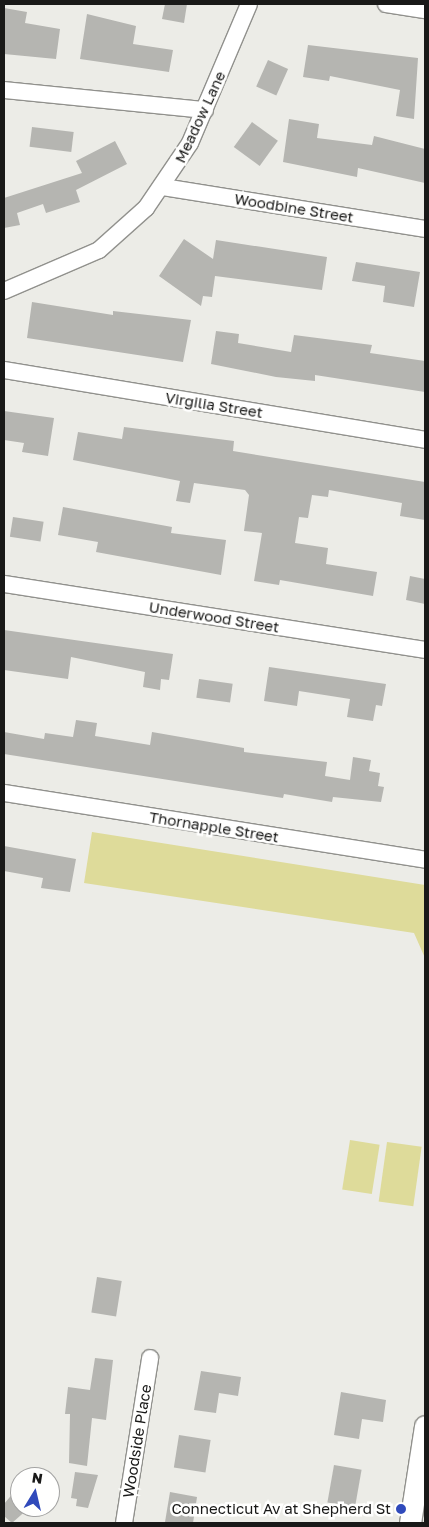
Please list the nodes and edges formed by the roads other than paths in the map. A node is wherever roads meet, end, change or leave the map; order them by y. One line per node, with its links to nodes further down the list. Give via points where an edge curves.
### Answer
1 (249, 4): 5 (street, Meadow Lane)
2 (386, 4): 3 (street)
3 (425, 10)
4 (4, 90): 5 (street)
5 (205, 110): 6 (street, Meadow Lane)
6 (163, 187): 7 (street, Woodbine Street); 8 (street, Meadow Lane, via 123,232 99,250)
7 (425, 228)
8 (4, 291)
9 (4, 370): 10 (street, Virgilia Street)
10 (425, 440)
11 (4, 584): 12 (street, Underwood Street)
12 (425, 650)
13 (4, 793): 14 (street, Thornapple Street)
14 (425, 860)
15 (150, 1358): 18 (street, Woodside Place)
16 (425, 1426): 17 (main road)
17 (420, 1500): 19 (main road)
18 (124, 1523)
19 (410, 1523)

